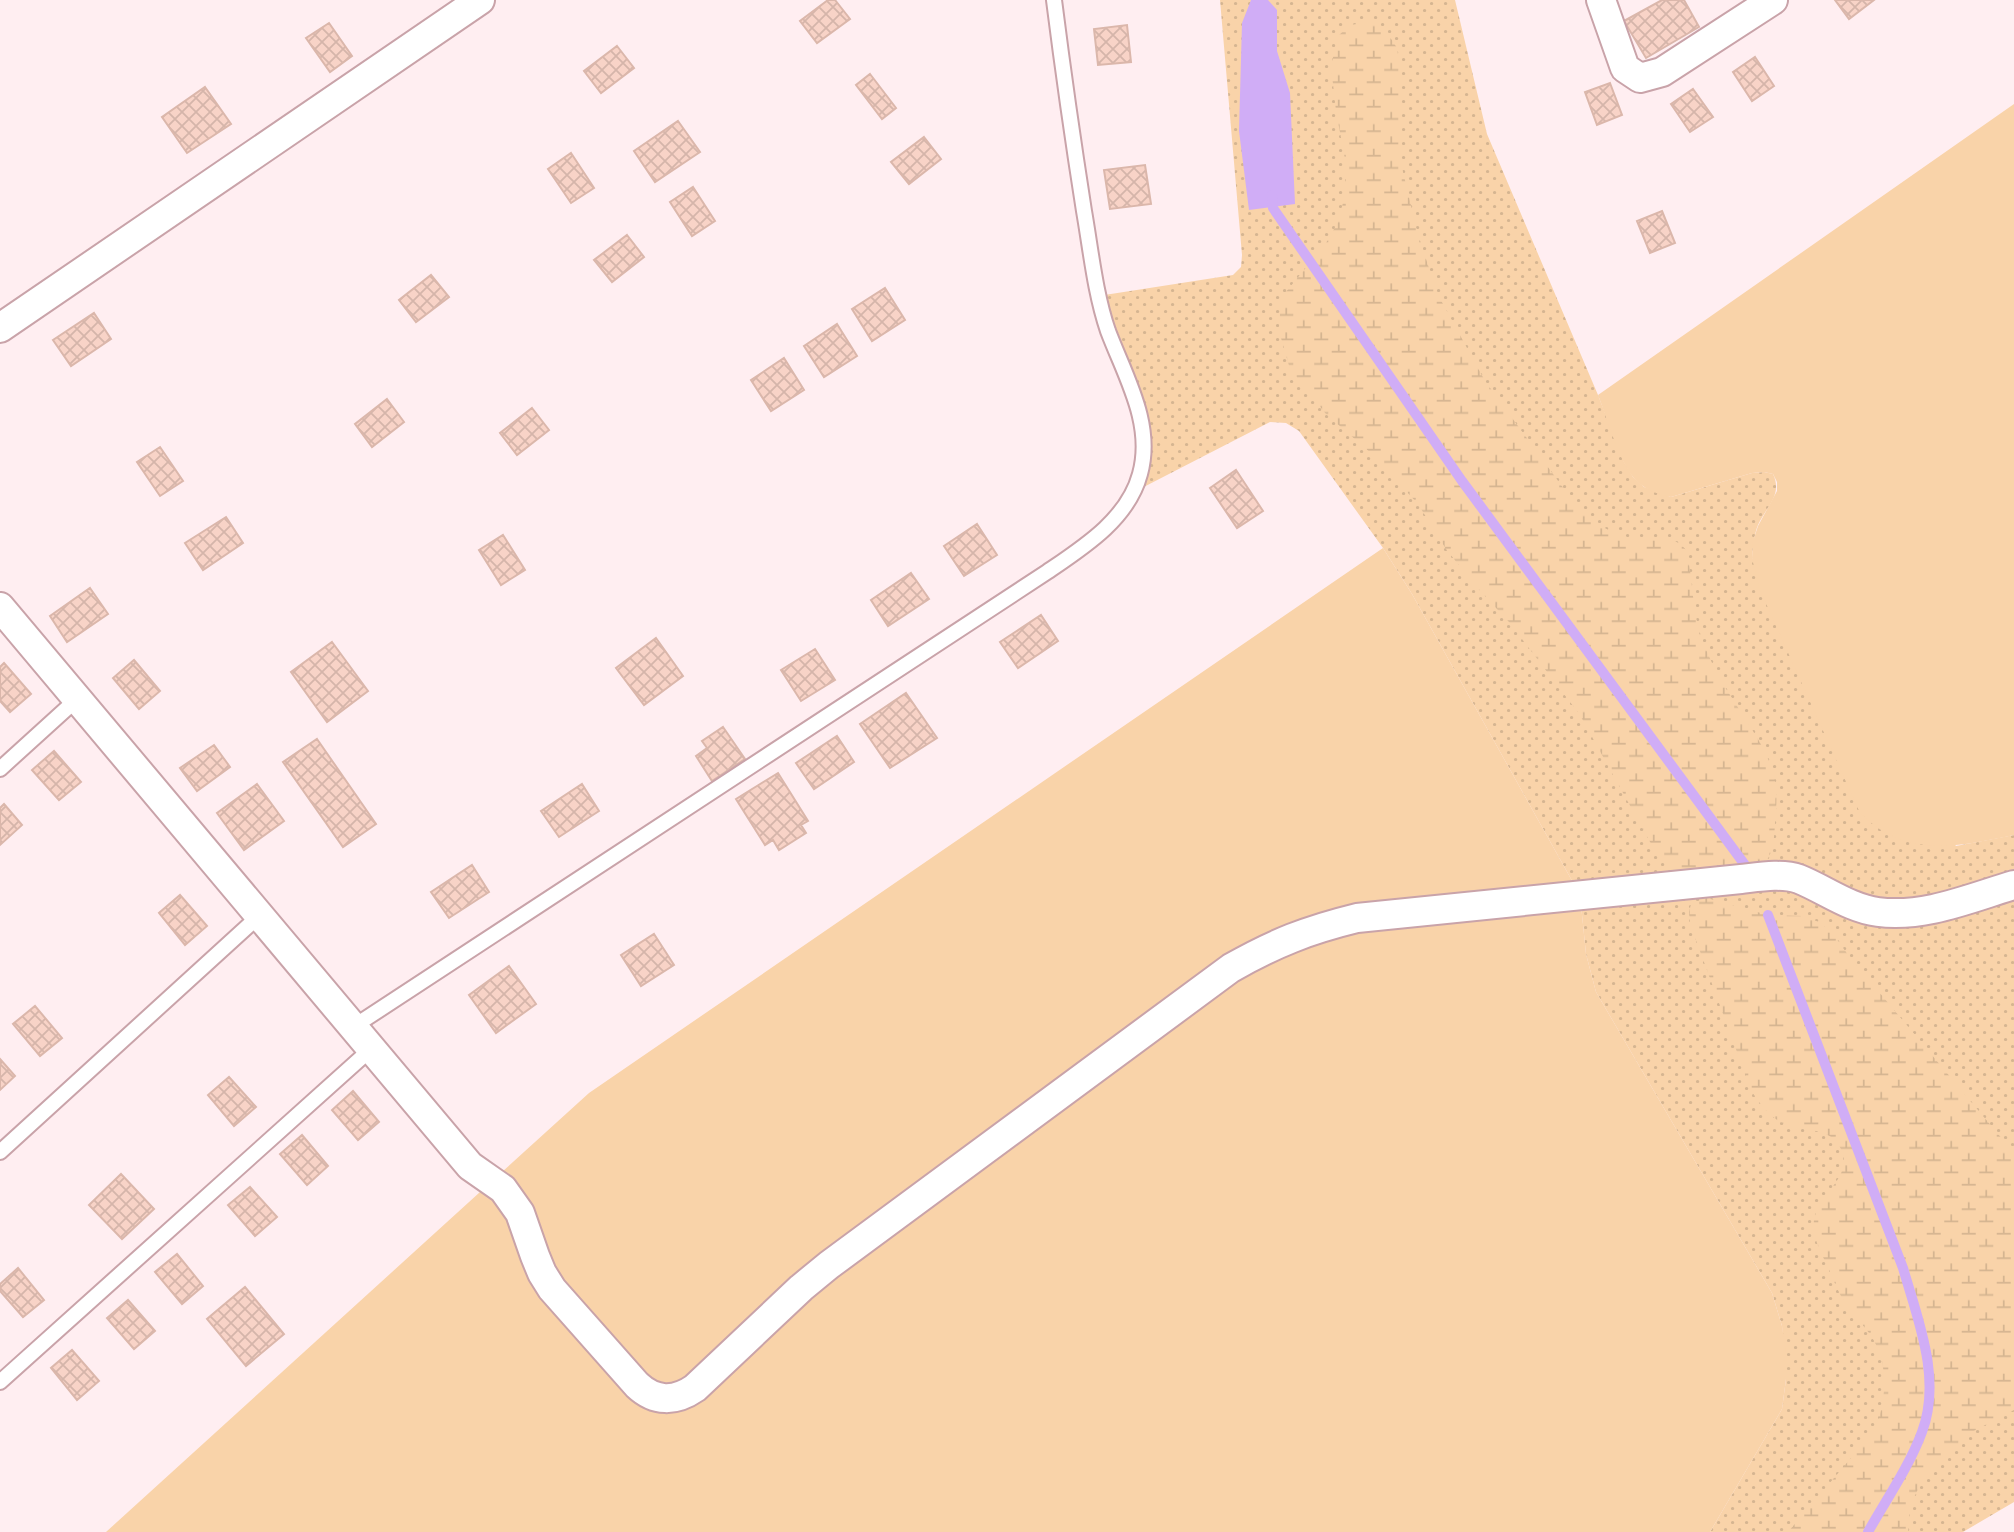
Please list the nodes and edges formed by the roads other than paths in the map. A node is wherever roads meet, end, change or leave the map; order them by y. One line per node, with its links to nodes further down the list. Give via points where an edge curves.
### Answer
1 (480, 0): 5 (street)
2 (1054, 0): 11 (lane, via 1098,296 1143,431 1140,473 1124,507 1083,547 1047,572)
3 (1601, 0): 4 (street, via 1625,68 1640,78 1662,72)
4 (1773, 0)
5 (0, 328)
6 (0, 607): 7 (street)
7 (76, 700): 8 (lane); 10 (street)
8 (0, 769)
9 (2014, 885): 12 (street, via 1941,908 1908,913 1854,906 1798,878 1741,878 1357,918 1296,935 1231,968 861,1240 695,1388 670,1399 652,1396 637,1385 552,1289 520,1213 503,1189 470,1166)
10 (259, 916): 11 (street); 13 (lane)
11 (353, 1027): 12 (street)
12 (371, 1049): 14 (lane)
13 (0, 1152)
14 (0, 1382)

